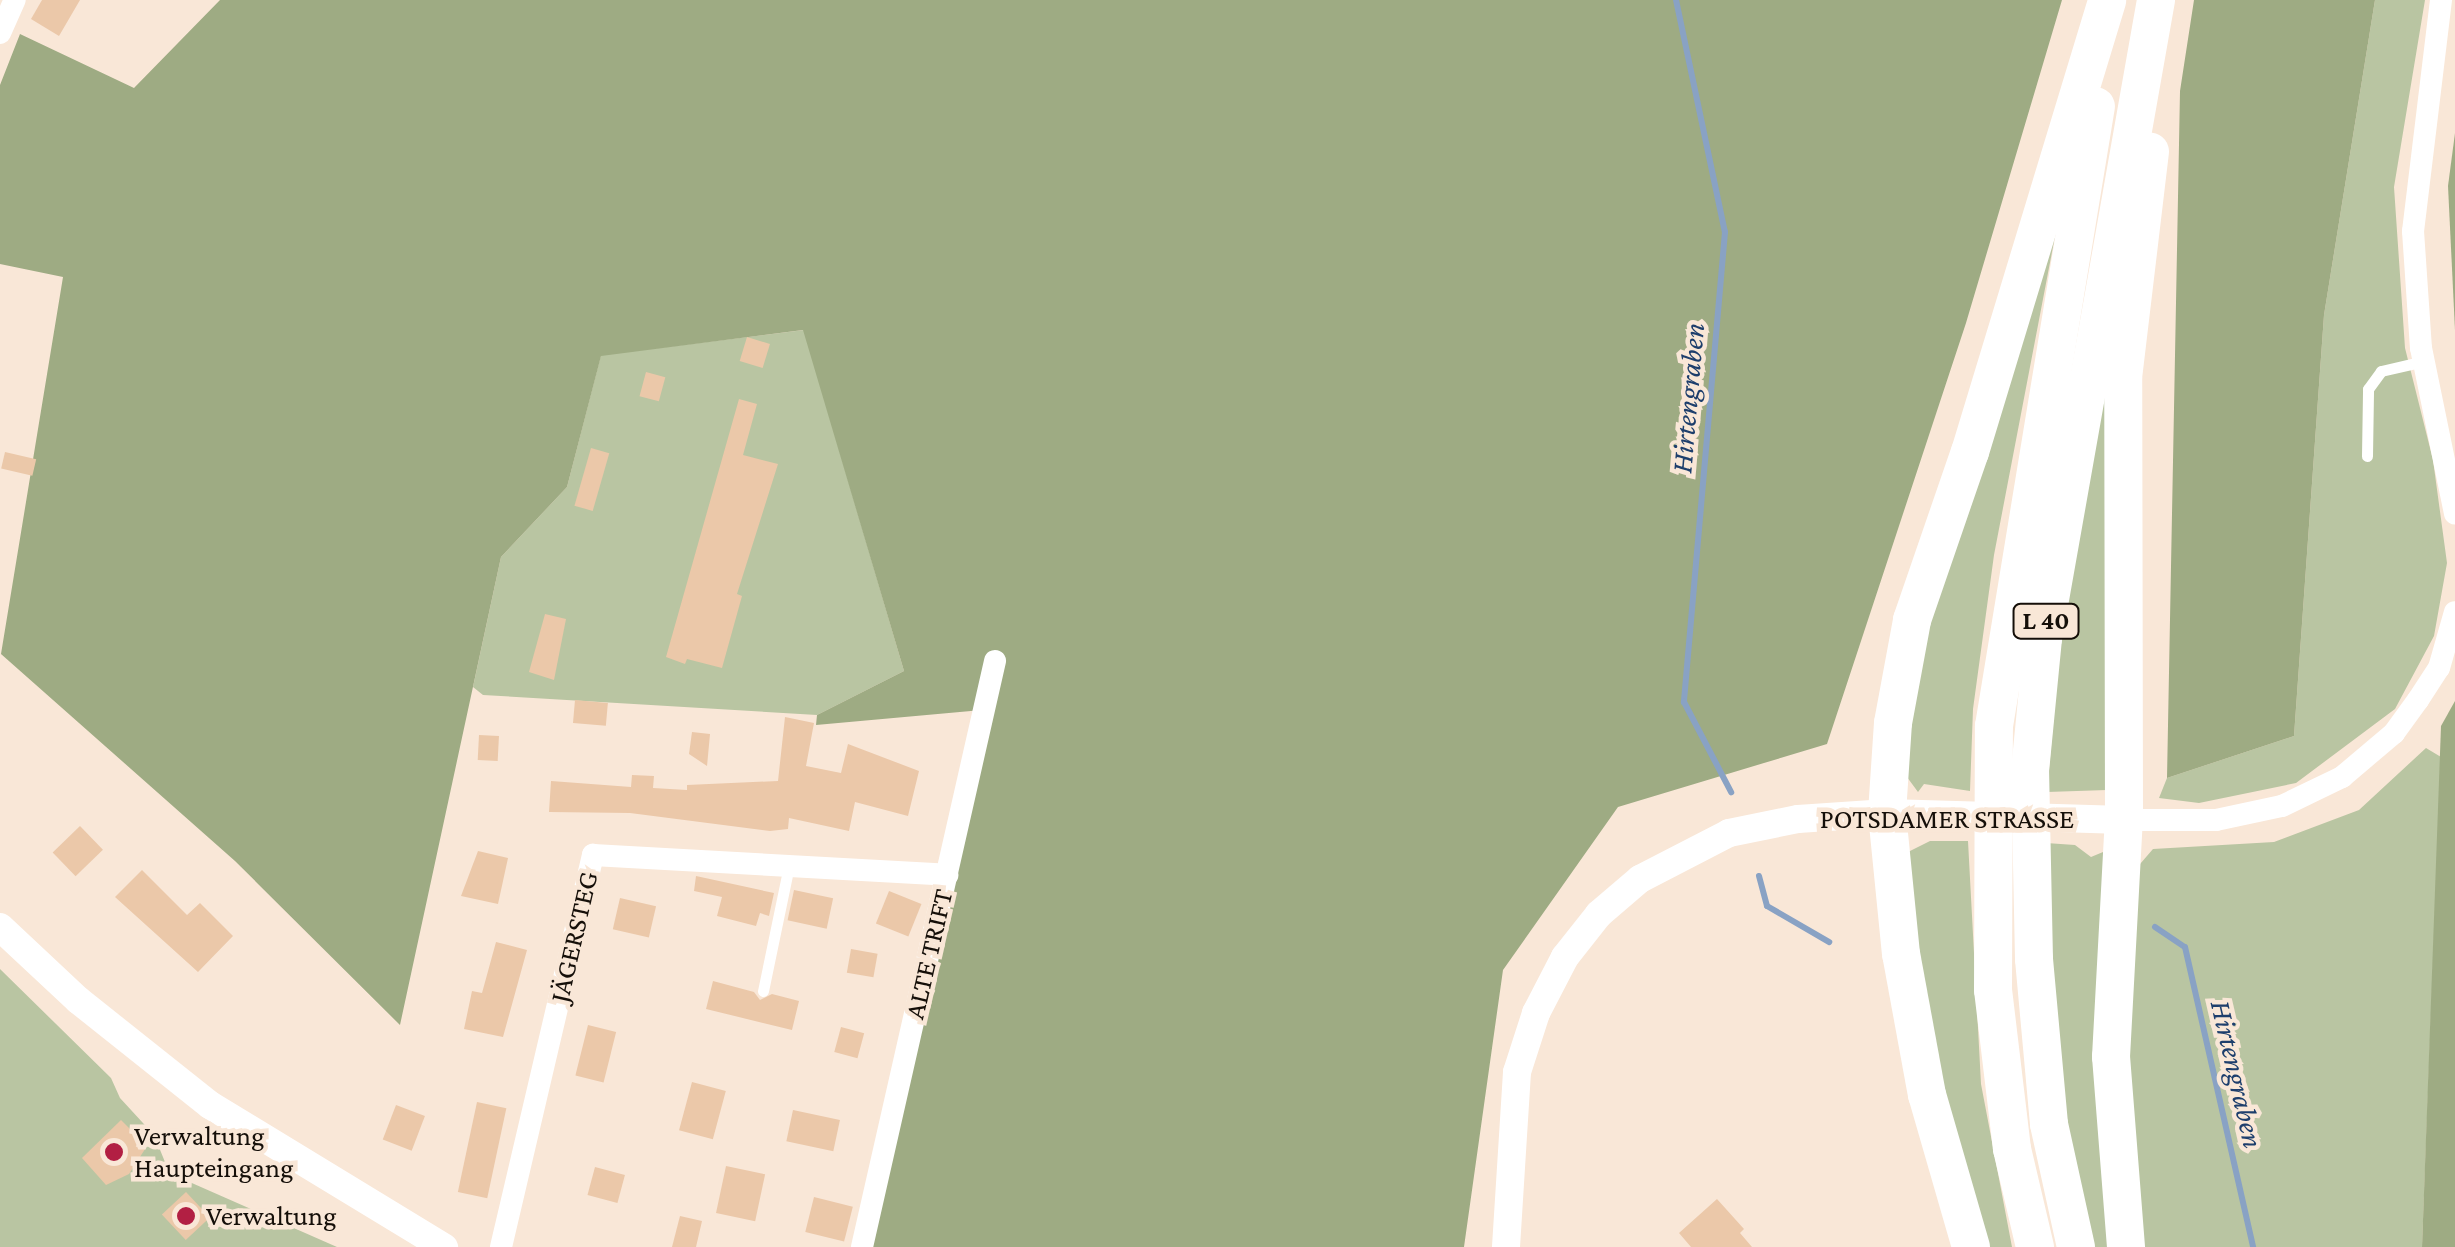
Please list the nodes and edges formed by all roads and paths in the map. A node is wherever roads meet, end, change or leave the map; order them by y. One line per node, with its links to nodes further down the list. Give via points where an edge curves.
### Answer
1 (14, 0): 7 (street)
2 (2107, 0): 13 (highway, via 1912,620 1893,723)
3 (2115, 0): 24 (highway, L 40, via 1994,726 1989,851 1998,1048)
4 (2156, 0): 25 (highway, L 40, via 2043,638 2030,771 2034,959 2049,1124)
5 (2164, 0): 14 (highway, via 2123,378)
6 (2441, 0): 8 (street, via 2413,231)
7 (0, 33)
8 (2424, 361): 9 (lane, via 2381,371 2368,389); 10 (street)
9 (2368, 456)
10 (2455, 514)
11 (2455, 612): 14 (street, POTSDAMER STRASSE, via 2439,668 2418,700 2394,733 2342,777 2282,806 2216,820)
12 (995, 661): 16 (street, ALTE TRIFT)
13 (1887, 813): 14 (street, POTSDAMER STRASSE); 22 (street, POTSDAMER STRASSE, via 1729,832 1667,861 1598,914 1551,980 1517,1072); 23 (highway, via 1901,954 1927,1095)
14 (2124, 820): 26 (highway, via 2111,1057)
15 (789, 866): 16 (street, JÄGERSTEG); 18 (lane); 20 (street, JÄGERSTEG, via 593,855)
16 (947, 875): 21 (street, ALTE TRIFT)
17 (0, 927): 19 (street, via 78,1000 210,1105)
18 (763, 991)
19 (444, 1247)
20 (501, 1247)
21 (862, 1247)
22 (1506, 1247)
23 (1971, 1247)
24 (2035, 1247)
25 (2076, 1247)
26 (2126, 1247)

